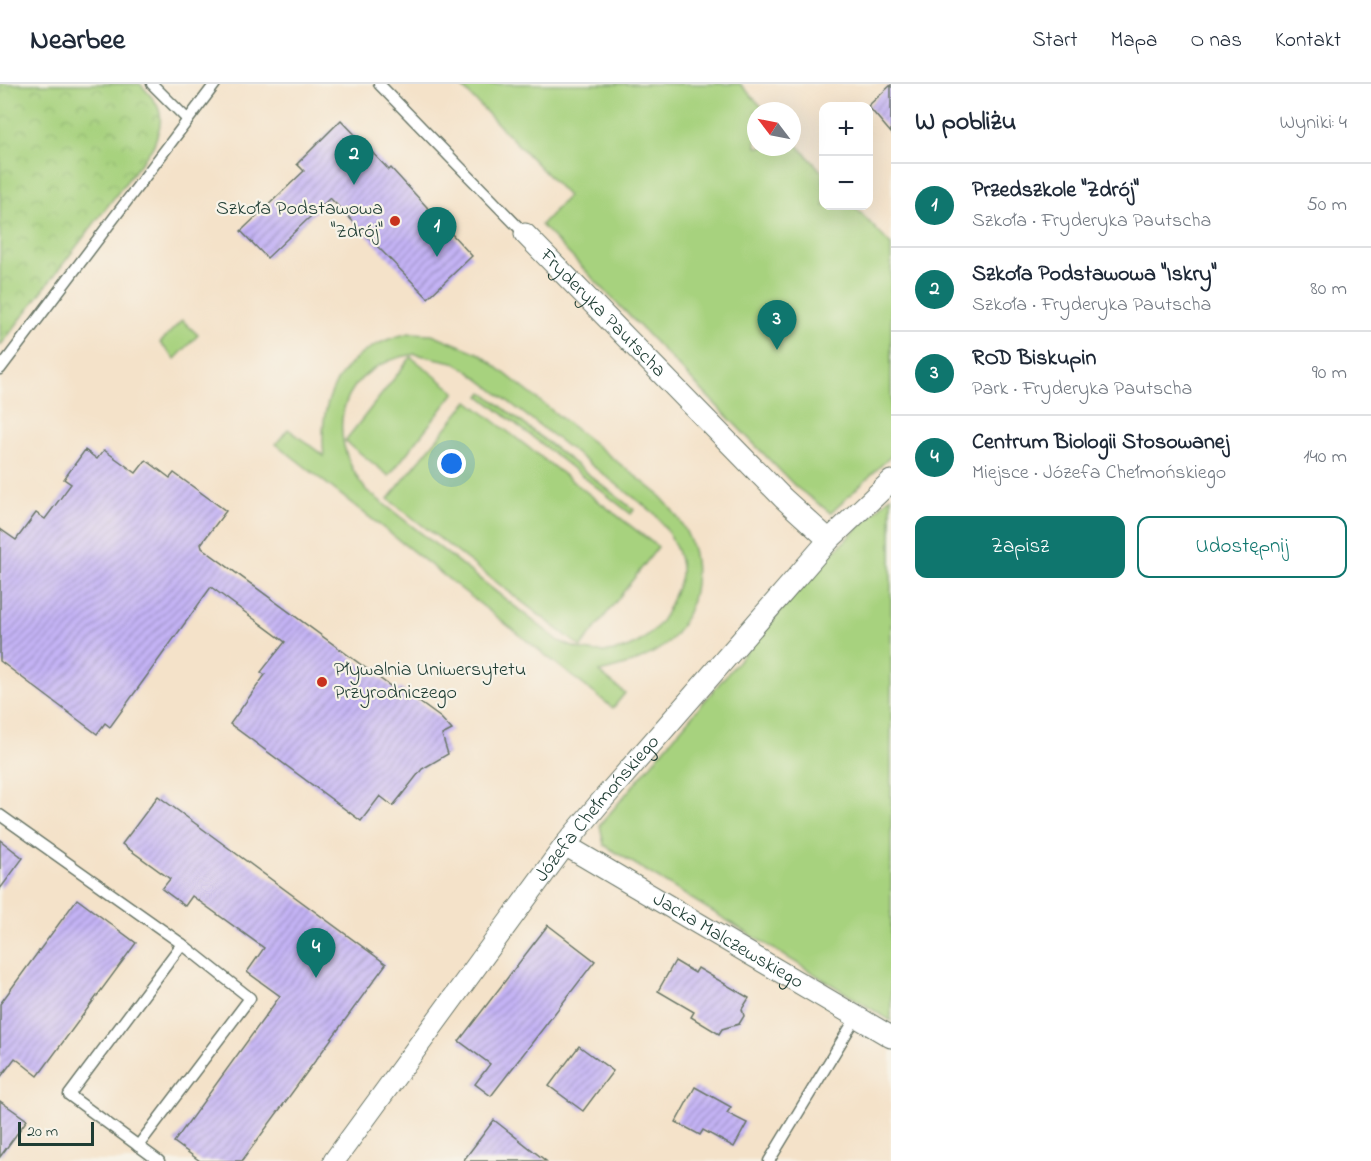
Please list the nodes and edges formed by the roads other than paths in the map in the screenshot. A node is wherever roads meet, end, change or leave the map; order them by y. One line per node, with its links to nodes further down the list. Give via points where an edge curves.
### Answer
1 (152, 84): 4 (lane)
2 (215, 84): 4 (lane)
3 (379, 84): 5 (lane, Fryderyka Pautscha)
4 (188, 120): 6 (lane)
5 (525, 234): 8 (street, Fryderyka Pautscha, via 774,490)
6 (0, 369)
7 (891, 481): 8 (street, Józefa Chełmońskiego)
8 (829, 540): 10 (street, Józefa Chełmońskiego)
9 (0, 815): 11 (lane)
10 (565, 845): 12 (street, Jacka Malczewskiego); 16 (street, Józefa Chełmońskiego)
11 (182, 944): 14 (lane, via 250,998); 14 (lane, via 69,1095)
12 (857, 1016): 13 (street, Jacka Malczewskiego); 17 (lane)
13 (891, 1037)
14 (138, 1146): 15 (lane)
15 (159, 1161)
16 (334, 1161)
17 (769, 1161)

